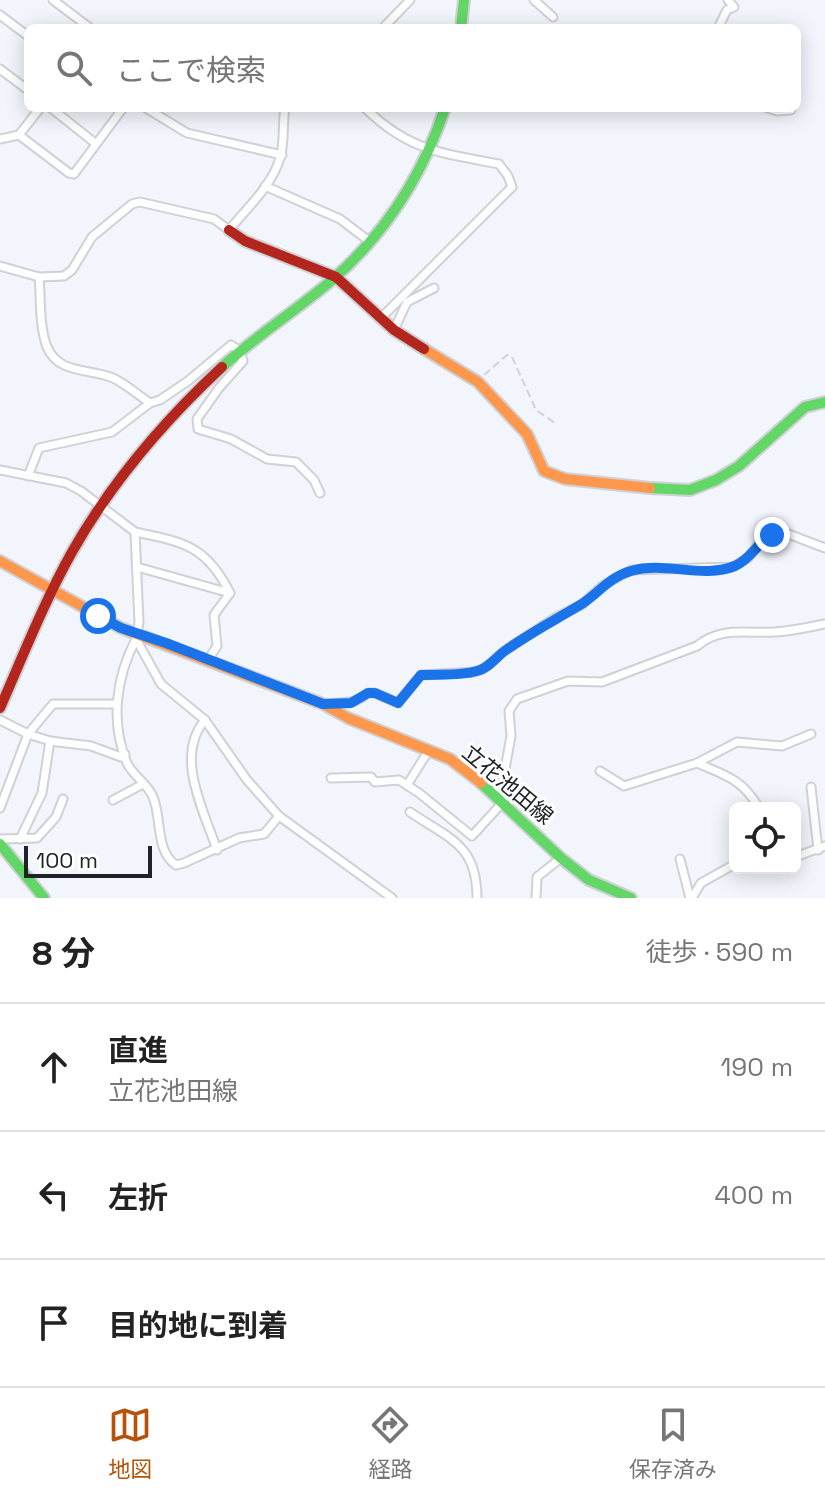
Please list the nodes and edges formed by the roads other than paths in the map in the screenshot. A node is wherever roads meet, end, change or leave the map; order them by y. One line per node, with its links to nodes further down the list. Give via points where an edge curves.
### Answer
1 (53, 0): 8 (street)
2 (410, 0): 9 (street)
3 (464, 0): 10 (main road)
4 (534, 0): 7 (street)
5 (728, 0): 11 (street, via 734,7)
6 (0, 15): 12 (street)
7 (553, 17)
8 (85, 24)
9 (387, 24)
10 (461, 24)
11 (720, 24)
12 (24, 33)
13 (0, 69): 14 (street)
14 (24, 87)
15 (37, 112): 22 (street)
16 (56, 112): 24 (street)
17 (119, 112): 24 (street)
18 (153, 112): 26 (street, via 187,133)
19 (285, 112): 26 (street)
20 (369, 112): 25 (street, via 381,125)
21 (444, 112): 25 (main road)
22 (19, 135): 23 (street); 24 (street, via 74,174)
23 (0, 139)
24 (95, 143)
25 (429, 151): 29 (main road); 34 (street, via 499,164 512,187)
26 (282, 155): 27 (street)
27 (265, 186): 28 (street); 29 (street, via 340,219)
28 (229, 230): 31 (street, via 214,219 140,202 92,237 64,276); 32 (main road)
29 (369, 241): 32 (main road)
30 (0, 266): 31 (street)
31 (39, 277): 38 (street, via 43,331 56,361 117,380)
32 (336, 277): 34 (main road); 36 (main road)
33 (434, 288): 35 (street, via 407,302)
34 (380, 319): 35 (main road)
35 (394, 330): 37 (main road, via 478,382 527,434 544,471 565,479 690,490 739,466 805,407)
36 (240, 351): 38 (street, via 231,345 188,381); 41 (street, via 243,361 197,419 198,429 267,459 296,462); 42 (main road, via 154,438)
37 (825, 402)
38 (150, 403): 40 (street, via 112,432 39,448)
39 (0, 470): 40 (street)
40 (28, 476): 42 (street, via 66,483)
41 (320, 493)
42 (101, 506): 43 (street); 47 (main road)
43 (135, 532): 46 (street); 48 (street, via 192,547 213,565)
44 (825, 548): 53 (street, via 783,532 761,541 732,567 631,570 485,668 421,675 398,703 368,693 351,703)
45 (0, 561): 47 (main road, 立花池田線)
46 (137, 567): 48 (street); 50 (street)
47 (53, 590): 50 (main road, 立花池田線); 54 (main road)
48 (230, 593): 51 (street, via 214,615 217,646)
49 (825, 624): 68 (street, via 720,633 602,682 568,681 517,699 509,711 511,736 503,780)
50 (136, 636): 51 (main road, 立花池田線); 52 (street); 56 (street, via 161,684)
51 (208, 660): 53 (main road, 立花池田線)
52 (115, 704): 57 (street, via 53,704); 61 (street)
53 (323, 704): 60 (main road, 立花池田線)
54 (0, 708)
55 (0, 720): 57 (street)
56 (205, 720): 75 (street); 81 (street, via 197,730 191,768)
57 (28, 734): 59 (street); 73 (street)
58 (811, 734): 62 (street, via 782,746 737,742)
59 (50, 741): 61 (street); 78 (street, via 42,793)
60 (429, 749): 66 (street); 68 (main road, 立花池田線)
61 (125, 754): 65 (street)
62 (697, 763): 63 (street, via 624,786); 72 (street, via 738,781)
63 (600, 771)
64 (331, 778): 66 (street, via 371,777 375,782 399,780)
65 (143, 784): 70 (street); 81 (street, via 153,795 170,861 176,865)
66 (407, 785): 76 (street)
67 (811, 787): 80 (street)
68 (494, 793): 71 (main road, 立花池田線)
69 (63, 799): 78 (street, via 56,817 37,838)
70 (113, 800)
71 (504, 801): 76 (street, via 472,836); 83 (main road, 立花池田線)
72 (756, 802)
73 (0, 808)
74 (410, 812): 77 (street)
75 (279, 816): 81 (street, via 264,834 239,838); 86 (street)
76 (451, 819): 77 (street)
77 (439, 832): 90 (street, via 467,852)
78 (20, 839): 79 (street)
79 (0, 842): 87 (main road)
80 (821, 848): 82 (street)
81 (217, 850)
82 (801, 855)
83 (561, 858): 91 (street, via 537,877); 92 (main road, 立花池田線, via 589,880)
84 (680, 859): 93 (street)
85 (729, 867): 93 (street, via 701,883)
86 (375, 887): 88 (street); 89 (street)
87 (44, 898)
88 (375, 898)
89 (392, 898)
90 (477, 898)
91 (536, 898)
92 (629, 898)
93 (691, 898)

